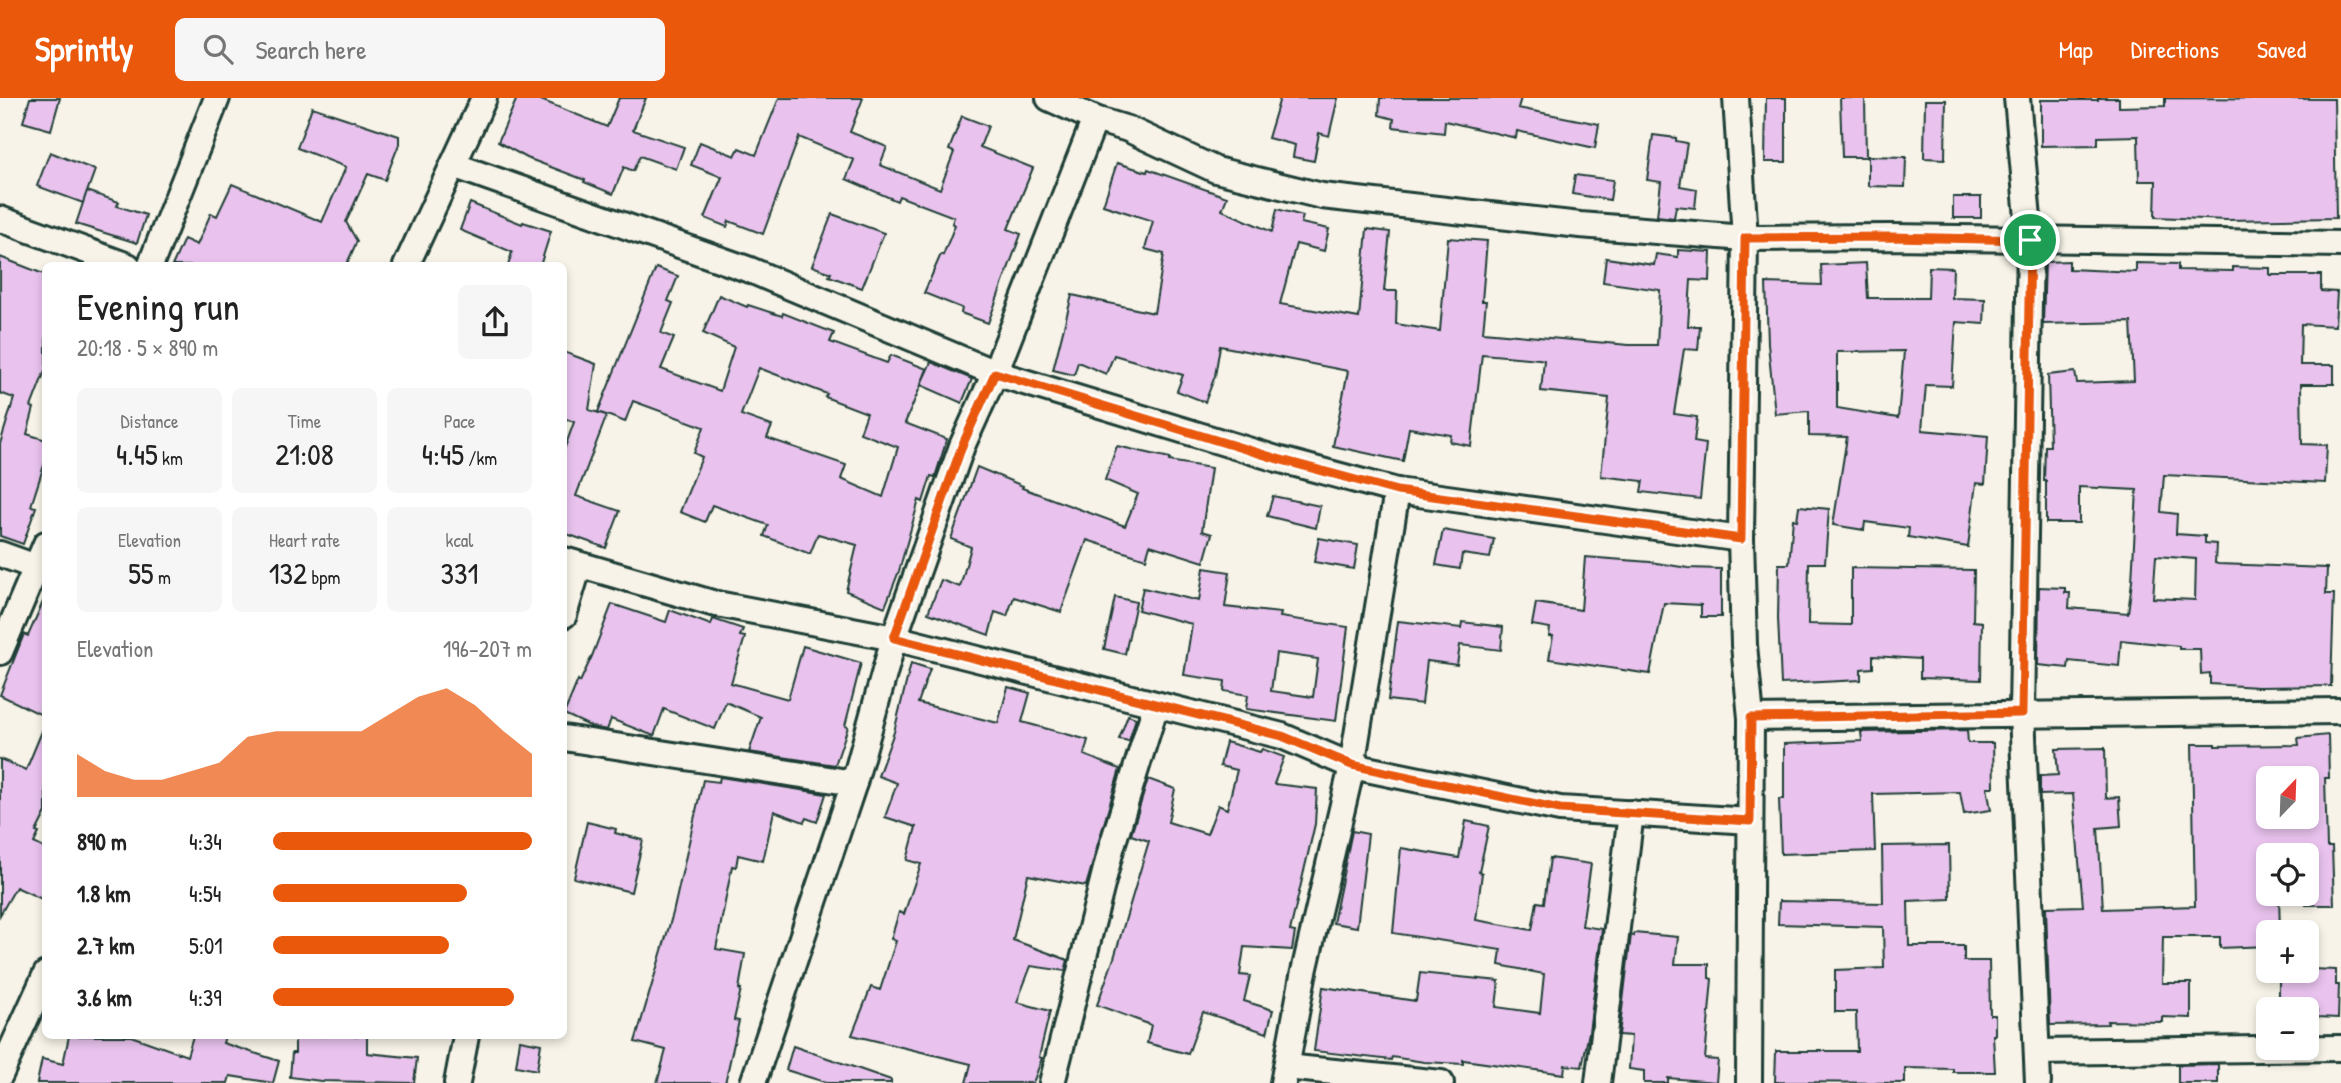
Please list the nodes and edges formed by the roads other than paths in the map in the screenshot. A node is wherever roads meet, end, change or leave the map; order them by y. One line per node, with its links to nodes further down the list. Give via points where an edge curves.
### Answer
1 (217, 98): 13 (street)
2 (484, 98): 7 (street)
3 (1049, 98): 6 (street)
4 (1736, 98): 9 (street)
5 (2017, 98): 10 (street)
6 (1095, 119): 9 (street, via 1128,129 1216,170 1322,196); 15 (street)
7 (453, 165): 14 (street); 15 (street, via 750,270)
8 (0, 219): 12 (street)
9 (1745, 238): 10 (street); 17 (street)
10 (2030, 240): 11 (street); 26 (street)
11 (2341, 244)
12 (117, 262)
13 (152, 262)
14 (408, 262)
15 (995, 373): 16 (street); 22 (street, via 962,446)
16 (1397, 491): 17 (street); 29 (street)
17 (1741, 539): 27 (street)
18 (0, 554): 19 (street)
19 (41, 556): 23 (street)
20 (571, 562): 21 (street); 22 (street, via 712,603)
21 (567, 592)
22 (894, 638): 24 (street); 30 (street)
23 (0, 652)
24 (1156, 705): 29 (street, via 1282,736); 41 (street, via 1111,849)
25 (2341, 711): 26 (street)
26 (2022, 713): 27 (street); 36 (street)
27 (1751, 718): 32 (street)
28 (567, 737): 30 (street)
29 (1352, 765): 31 (street, via 1560,809); 38 (street)
30 (854, 783): 40 (street)
31 (1631, 813): 32 (street); 43 (street)
32 (1750, 821): 44 (street)
33 (42, 983): 37 (street)
34 (465, 1039): 39 (street)
35 (2341, 1048): 36 (street)
36 (2037, 1052): 45 (street)
37 (0, 1075)
38 (1284, 1075): 42 (street)
39 (457, 1083)
40 (753, 1083)
41 (1052, 1083)
42 (1441, 1083)
43 (1598, 1083)
44 (1749, 1083)
45 (2038, 1083)

